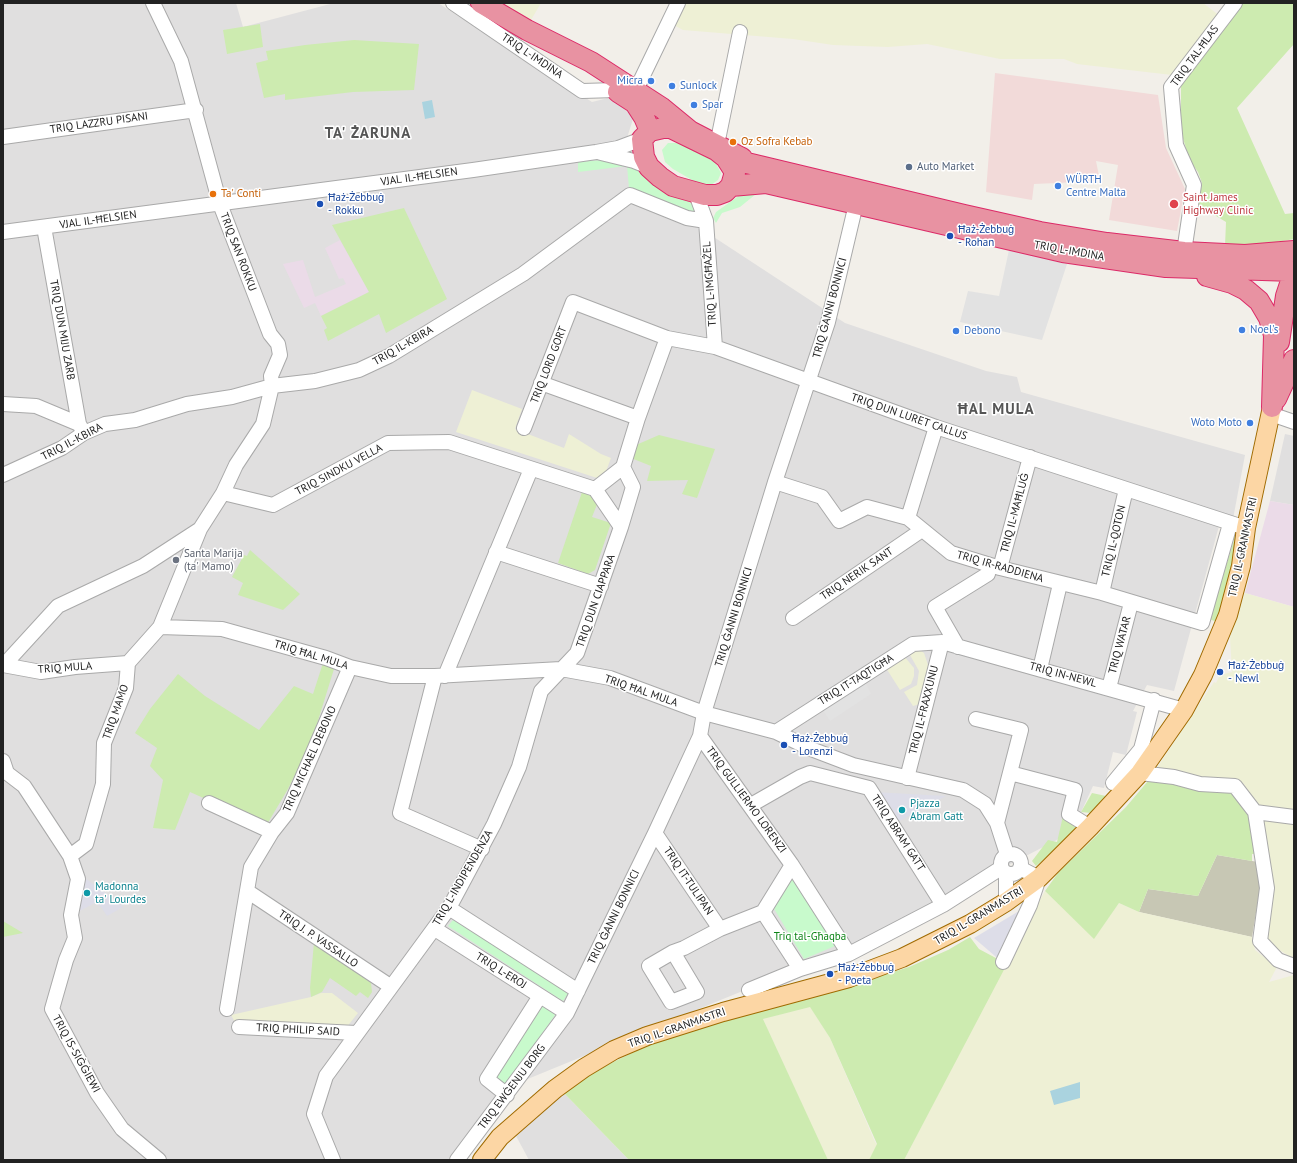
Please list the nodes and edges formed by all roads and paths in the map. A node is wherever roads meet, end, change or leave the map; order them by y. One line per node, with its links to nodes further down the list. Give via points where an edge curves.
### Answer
1 (153, 3): 9 (street, TRIQ SAN ROKKU, via 181,61)
2 (453, 3): 7 (street, TRIQ L-IMDINA, via 582,91)
3 (678, 3): 8 (street)
4 (1234, 3): 24 (street, TRIQ TAL-ĦLAS, via 1171,87 1176,145 1194,184)
5 (487, 7): 7 (highway, TRIQ L-IMDINA, via 515,33); 8 (highway, TRIQ L-IMDINA, via 591,62)
6 (740, 32): 13 (street, via 719,135)
7 (616, 90): 11 (highway, TRIQ L-IMDINA, via 635,102 644,117)
8 (636, 90): 10 (highway, TRIQ L-IMDINA); 13 (highway, TRIQ L-IMDINA, via 690,131)
9 (196, 110): 12 (street, TRIQ LAZZRU PISANI); 18 (street, TRIQ SAN ROKKU)
10 (671, 128): 11 (highway, via 657,129); 13 (highway, TRIQ L-IMDINA, via 716,150)
11 (646, 135): 14 (street, VJAL IL-ĦELSIEN, via 618,148); 15 (highway, TRIQ L-IMDINA, via 644,157)
12 (3, 137)
13 (721, 150): 16 (highway, via 734,172); 24 (highway, TRIQ L-IMDINA, via 751,162 886,197 1040,232)
14 (596, 152): 15 (street, VJAL IL-ĦELSIEN); 18 (street, VJAL IL-ĦELSIEN)
15 (649, 167): 17 (highway, TRIQ L-IMDINA, via 673,186)
16 (728, 189): 17 (highway, TRIQ L-IMDINA, via 718,194); 19 (highway, TRIQ L-IMDINA, via 766,183); 20 (street, via 712,207)
17 (696, 194): 20 (street, TRIQ L-IMGĦAŻEL)
18 (220, 204): 21 (street, VJAL IL-ĦELSIEN); 34 (street, TRIQ SAN ROKKU, via 270,334 278,344 280,355 272,376)
19 (856, 204): 25 (highway, TRIQ L-IMDINA, via 1057,251); 32 (street, TRIQ ĠANNI BONNICI, via 828,322)
20 (706, 220): 30 (street, TRIQ L-IMGĦAŻEL); 34 (street, TRIQ IL-KBIRA, via 687,218 630,195 523,274 388,356 359,370 315,381)
21 (44, 227): 22 (street, VJAL IL-ĦELSIEN); 40 (street, TRIQ DUN MIJU ZARB)
22 (3, 232)
23 (1294, 251): 24 (highway, TRIQ L-IMDINA, via 1244,255)
24 (1184, 252)
25 (1166, 267): 26 (highway, TRIQ L-IMDINA); 36 (highway, via 1232,283 1252,294 1263,307 1274,335)
26 (1293, 273): 36 (highway, via 1281,327)
27 (573, 302): 28 (street, TRIQ DUN LURET CALLUS); 33 (street, TRIQ LORD GORT)
28 (667, 338): 30 (street, TRIQ DUN LURET CALLUS); 37 (street)
29 (1294, 338): 36 (highway)
30 (715, 347): 32 (street, TRIQ DUN LURET CALLUS)
31 (1294, 360): 36 (highway)
32 (809, 381): 39 (street, TRIQ DUN LURET CALLUS); 46 (street, TRIQ ĠANNI BONNICI)
33 (541, 383): 37 (street); 41 (street, TRIQ LORD GORT)
34 (272, 386): 40 (street, TRIQ IL-KBIRA, via 232,397 187,404 135,420); 49 (street, via 263,424 236,465)
35 (3, 404): 40 (street, via 36,406)
36 (1272, 410): 38 (street); 51 (main road, TRIQ IL-GRANMASTRI)
37 (638, 418): 43 (street)
38 (1294, 422)
39 (936, 427): 42 (street, TRIQ DUN LURET CALLUS); 50 (street)
40 (81, 428): 45 (street, TRIQ IL-KBIRA, via 62,448)
41 (524, 428)
42 (1030, 457): 48 (street, TRIQ DUN LURET CALLUS); 56 (street, TRIQ IL-MAĦLUĠ)
43 (623, 467): 47 (street); 52 (street, TRIQ DUN CIAPPARA, via 633,487)
44 (531, 469): 47 (street, TRIQ SINDKU VELLA); 49 (street, TRIQ SINDKU VELLA, via 449,442 388,443 273,505); 55 (street)
45 (3, 475)
46 (775, 482): 50 (street, TRIQ IR-RADDIENA, via 822,497 840,521 866,507); 74 (street, TRIQ ĠANNI BONNICI)
47 (595, 489): 52 (street)
48 (1126, 489): 51 (street, TRIQ DUN LURET CALLUS); 59 (street, TRIQ IL-QOTON)
49 (223, 493): 53 (street)
50 (908, 518): 54 (street, TRIQ IR-RADDIENA)
51 (1238, 526): 60 (street, TRIQ IR-RADDIENA, via 1202,623); 73 (main road, TRIQ IL-GRANMASTRI, via 1241,566 1228,615 1214,652)
52 (621, 527): 58 (street, TRIQ DUN CIAPPARA)
53 (200, 529): 62 (street); 66 (street, via 143,566 58,606)
54 (922, 530): 56 (street, TRIQ IR-RADDIENA, via 951,553); 61 (street, TRIQ NERIK SANT)
55 (496, 552): 58 (street); 70 (street)
56 (994, 571): 57 (street, TRIQ IR-RADDIENA); 64 (street, via 935,607)
57 (1060, 584): 59 (street, TRIQ IR-RADDIENA); 69 (street)
58 (601, 586): 68 (street, TRIQ DUN CIAPPARA, via 577,653)
59 (1102, 593): 60 (street, TRIQ IR-RADDIENA)
60 (1131, 602): 71 (street, TRIQ WATAR)
61 (793, 618)
62 (160, 627): 65 (street); 67 (street, TRIQ ĦAL MULA, via 222,629)
63 (942, 642): 64 (street, TRIQ IN-NEWL); 76 (street, TRIQ IT-TAQTIGĦA, via 913,644); 81 (street, TRIQ IL-FRAXXUNU)
64 (958, 647): 69 (street, TRIQ IN-NEWL)
65 (128, 663): 66 (street, TRIQ MULA, via 41,672); 93 (street, TRIQ MAMO, via 126,688 104,743 103,784 86,844)
66 (4, 665)
67 (350, 667): 70 (street, TRIQ ĦAL MULA, via 391,676); 89 (street, TRIQ MICHAEL DEBONO, via 287,813)
68 (561, 669): 70 (street, TRIQ ĦAL MULA); 74 (street, TRIQ ĦAL MULA, via 610,678); 91 (street, TRIQ L-INDIPENDENZA, via 541,691 519,767)
69 (1040, 669): 71 (street, TRIQ IN-NEWL)
70 (440, 676): 91 (street, via 400,813)
71 (1108, 688): 72 (street, TRIQ IN-NEWL)
72 (1154, 700): 73 (street, TRIQ IN-NEWL); 82 (street, via 1141,749)
73 (1184, 710): 80 (main road, TRIQ IL-GRANMASTRI)
74 (704, 713): 76 (street, TRIQ ĦAL MULA); 77 (street, TRIQ ĠANNI BONNICI)
75 (976, 719): 79 (street, via 1021,730)
76 (776, 732): 81 (street, TRIQ ĦAL MULA, via 853,765)
77 (700, 736): 84 (street, TRIQ GULLIERMO LORENZI); 90 (street, TRIQ ĠANNI BONNICI)
78 (3, 761): 93 (street, TRIQ IS-SIĠĠIEWI, via 7,773 24,786)
79 (1010, 773): 87 (street); 88 (street, via 1075,790 1069,814)
80 (1140, 773): 85 (street, via 1200,784 1235,786); 88 (main road, TRIQ IL-GRANMASTRI)
81 (907, 778): 87 (street, TRIQ ĦAL MULA, via 963,790 985,804)
82 (1113, 783)
83 (209, 803): 89 (street)
84 (751, 805): 94 (street, TRIQ GULLIERMO LORENZI); 100 (street, TRIQ ABRAM GATT, via 810,773 869,788)
85 (1255, 812): 86 (street); 108 (street, via 1267,888 1260,941 1278,960)
86 (1294, 817)
87 (996, 823): 92 (street, TRIQ ĦAL MULA)
88 (1090, 827): 97 (main road, TRIQ IL-GRANMASTRI)
89 (272, 832): 98 (street, TRIQ MICHAEL DEBONO, via 251,866)
90 (655, 833): 104 (street, TRIQ IT-TULIPAN); 112 (street, TRIQ ĠANNI BONNICI)
91 (482, 848): 101 (street, TRIQ L-INDIPENDENZA)
92 (1007, 854): 95 (street, via 1014,854 1020,858); 96 (street, via 1000,861)
93 (70, 856): 119 (street, TRIQ IS-SIĠĠIEWI, via 78,879 71,915 75,938 52,1009 97,1093 122,1129)
94 (792, 865): 102 (street, TRIQ GULLIERMO LORENZI); 106 (street, TRIQ GULLIERMO LORENZI)
95 (1020, 868): 96 (street, via 1016,873); 97 (street)
96 (1004, 871): 99 (street); 100 (street)
97 (1039, 878): 99 (main road, TRIQ IL-GRANMASTRI); 107 (street, via 1030,905)
98 (247, 891): 110 (street, TRIQ J. P. VASSALLO); 114 (street, TRIQ MICHAEL DEBONO)
99 (1006, 902): 122 (main road, TRIQ IL-GRANMASTRI, via 934,943 872,970 723,1012 647,1036 614,1050 549,1093 500,1137)
100 (944, 905): 106 (street)
101 (449, 908): 103 (street, TRIQ L-INDIPENDENZA); 112 (street)
102 (763, 912): 104 (street); 109 (street)
103 (435, 929): 110 (street, TRIQ L-INDIPENDENZA); 113 (street, TRIQ L-EROJ)
104 (720, 929): 105 (street)
105 (679, 950)
106 (849, 954): 109 (street)
107 (1003, 962)
108 (1294, 966)
109 (800, 970): 111 (street)
110 (390, 986): 117 (street, TRIQ L-INDIPENDENZA)
111 (749, 990)
112 (578, 991): 115 (street, TRIQ ĠANNI BONNICI)
113 (540, 996): 115 (street, TRIQ L-EROJ); 118 (street, via 487,1079)
114 (227, 1009)
115 (567, 1013): 118 (street, TRIQ EWĠENJU BORG)
116 (239, 1027): 117 (street, TRIQ PHILIP SAID)
117 (356, 1034): 120 (street, TRIQ L-INDIPENDENZA, via 326,1076 314,1114)
118 (507, 1095): 121 (street, TRIQ EWĠENJU BORG)
119 (159, 1160)
120 (333, 1160)
121 (457, 1160)
122 (482, 1160)

